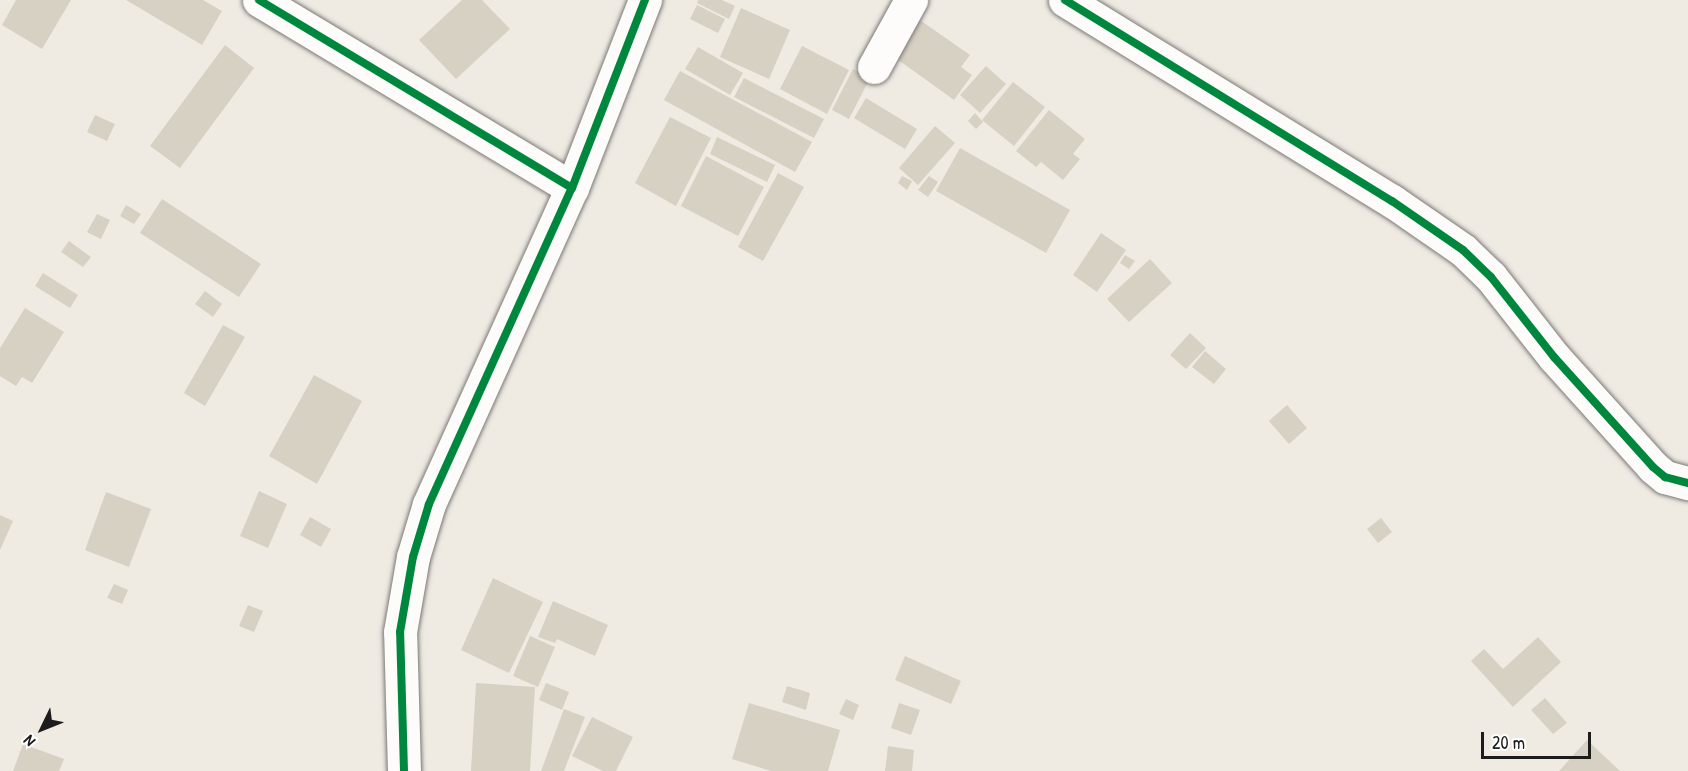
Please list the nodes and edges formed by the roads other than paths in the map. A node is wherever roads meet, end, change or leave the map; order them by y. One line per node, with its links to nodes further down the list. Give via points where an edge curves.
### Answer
1 (259, 0): 6 (street)
2 (645, 0): 6 (street)
3 (911, 0): 5 (street)
4 (1065, 0): 7 (street, via 1392,201 1463,250 1509,297 1554,357 1653,467 1665,477)
5 (874, 67)
6 (573, 188): 8 (street, via 429,504 413,557 400,632)
7 (1688, 483)
8 (404, 771)

